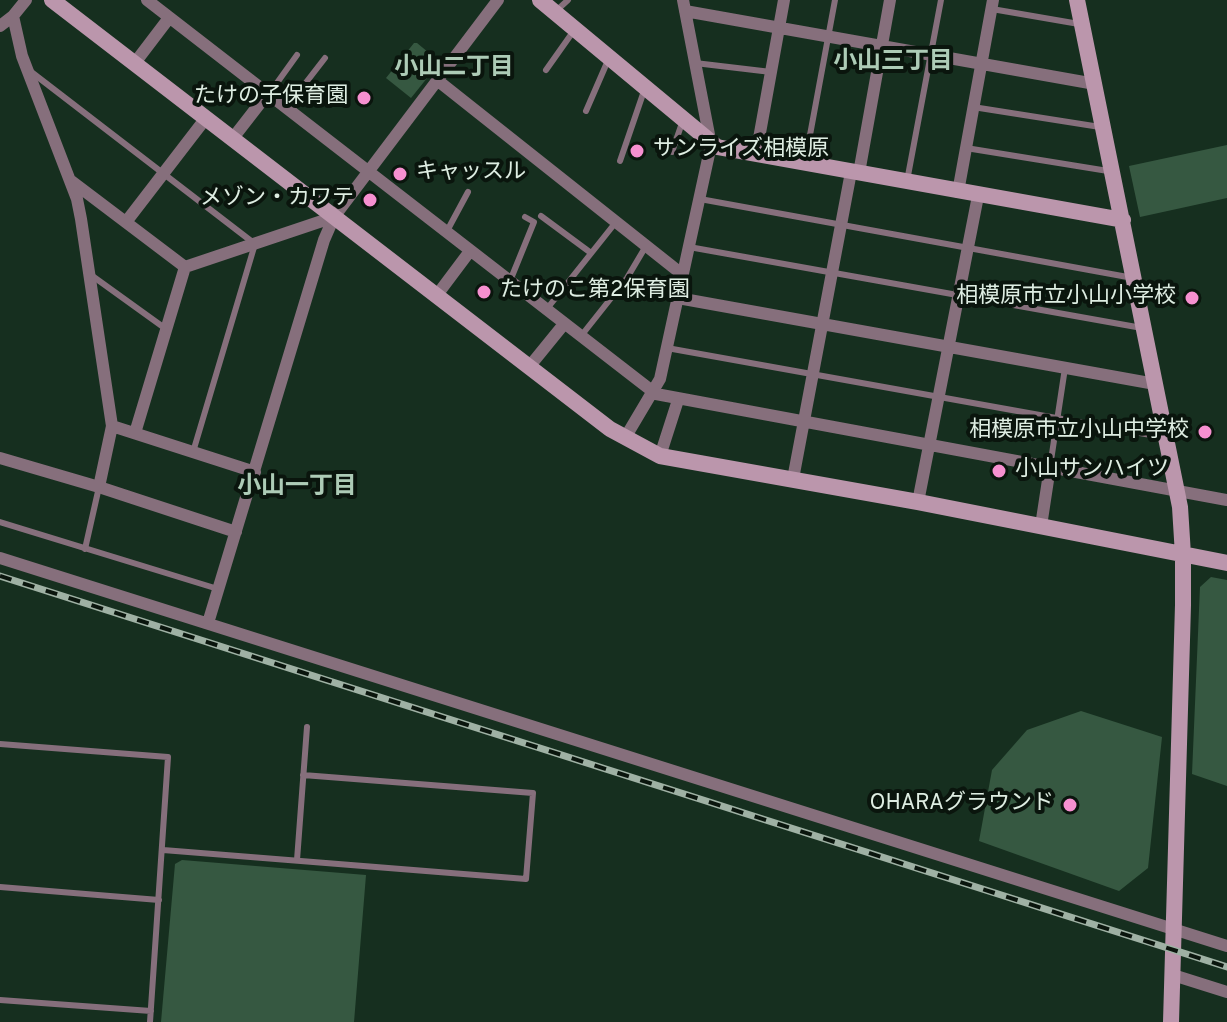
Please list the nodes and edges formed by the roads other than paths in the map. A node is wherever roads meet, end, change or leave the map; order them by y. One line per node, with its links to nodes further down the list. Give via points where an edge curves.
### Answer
1 (26, 0): 15 (street)
2 (52, 0): 28 (street)
3 (498, 0): 33 (street)
4 (540, 0): 14 (street)
5 (568, 0): 14 (lane)
6 (784, 0): 19 (street)
7 (835, 0): 21 (lane)
8 (890, 0): 22 (street)
9 (941, 0): 24 (lane)
10 (1077, 0): 17 (street)
11 (152, 1): 16 (street)
12 (992, 4): 17 (lane); 29 (street)
13 (684, 5): 19 (street); 27 (street)
14 (555, 13): 20 (street)
15 (13, 16): 18 (street); 30 (street)
16 (169, 18): 28 (street); 36 (street)
17 (1083, 25): 34 (street)
18 (0, 26)
19 (779, 28): 21 (street); 32 (street)
20 (575, 29): 26 (street); 31 (lane)
21 (829, 36): 22 (street); 49 (lane)
22 (882, 46): 24 (street); 53 (street)
23 (297, 55): 36 (lane)
24 (931, 55): 29 (street); 55 (lane)
25 (325, 58): 37 (lane)
26 (609, 58): 35 (street); 39 (lane)
27 (695, 63): 32 (lane); 44 (street)
28 (134, 64): 40 (street)
29 (981, 64): 34 (street); 38 (street)
30 (27, 69): 51 (lane); 54 (street)
31 (546, 70)
32 (771, 72): 47 (street)
33 (437, 80): 50 (street); 65 (street)
34 (1095, 84): 42 (street)
35 (645, 88): 41 (street); 48 (lane)
36 (268, 94): 37 (street); 43 (street)
37 (287, 107): 50 (street)
38 (973, 107): 42 (lane); 45 (street)
39 (586, 111)
40 (206, 118): 43 (street); 51 (street)
41 (683, 120): 44 (street); 46 (lane)
42 (1104, 128): 52 (street)
43 (233, 138): 61 (street)
44 (711, 145): 47 (street); 59 (street)
45 (966, 148): 52 (lane); 57 (street)
46 (672, 152)
47 (756, 155): 49 (street)
48 (620, 161)
49 (804, 164): 53 (street)
50 (367, 170): 61 (street); 67 (street)
51 (164, 172): 64 (street); 68 (lane)
52 (1113, 172): 63 (street)
53 (855, 173): 55 (street); 66 (street)
54 (69, 180): 64 (street); 76 (street)
55 (907, 183): 57 (street)
56 (468, 192): 67 (lane)
57 (958, 192): 58 (street)
58 (978, 196): 63 (street); 71 (street)
59 (700, 199): 66 (lane); 70 (street)
60 (541, 216): 73 (lane)
61 (334, 217): 68 (street); 80 (street); 109 (street)
62 (525, 217): 79 (lane, via 534,222)
63 (1123, 220): 78 (street)
64 (126, 222): 74 (street)
65 (616, 222): 69 (street); 73 (lane)
66 (841, 225): 71 (lane); 75 (street)
67 (446, 233): 72 (street)
68 (255, 244): 74 (street); 105 (lane)
69 (646, 246): 77 (street); 88 (lane)
70 (689, 247): 75 (lane); 77 (street)
71 (968, 248): 78 (lane); 81 (street)
72 (470, 251): 79 (street); 80 (street)
73 (591, 253): 83 (lane)
74 (185, 267): 87 (street)
75 (832, 273): 81 (lane); 85 (street)
76 (90, 274): 87 (lane); 100 (street)
77 (683, 275): 82 (street)
78 (1134, 278): 86 (street)
79 (510, 281): 83 (street)
80 (437, 295): 91 (street)
81 (959, 295): 86 (lane); 89 (street)
82 (678, 298): 85 (street); 90 (street)
83 (546, 310): 84 (street)
84 (564, 324): 88 (street); 91 (street)
85 (822, 325): 89 (street); 93 (street)
86 (1144, 328): 94 (street)
87 (166, 329): 101 (street)
88 (581, 336): 95 (street)
89 (949, 347): 92 (street); 96 (street)
90 (667, 348): 93 (lane); 95 (street)
91 (529, 367): 103 (street)
92 (1065, 368): 94 (street); 98 (lane)
93 (813, 374): 96 (lane); 99 (street)
94 (1155, 384): 102 (street)
95 (652, 392): 97 (street); 103 (street)
96 (939, 397): 98 (lane); 104 (street)
97 (678, 400): 99 (street); 106 (street)
98 (1057, 418): 102 (lane); 108 (lane)
99 (804, 422): 104 (street); 110 (street)
100 (112, 426): 101 (street); 111 (street)
101 (135, 433): 105 (street)
102 (1166, 437): 112 (street)
103 (625, 438): 106 (street)
104 (929, 445): 108 (street); 114 (street)
105 (193, 452): 109 (street)
106 (660, 456): 110 (street)
107 (0, 458): 111 (street)
108 (1050, 467): 112 (street); 116 (street)
109 (255, 472): 117 (street)
110 (793, 479): 114 (street)
111 (99, 487): 117 (street); 118 (lane)
112 (1177, 490): 113 (street); 119 (street)
113 (1227, 500)
114 (918, 502): 116 (street)
115 (0, 522): 118 (lane)
116 (1041, 526): 119 (street)
117 (236, 532): 122 (street)
118 (85, 549): 122 (lane)
119 (1183, 555): 121 (street); 131 (street)
120 (0, 558): 123 (street)
121 (1227, 563)
122 (219, 589): 123 (street)
123 (208, 623): 131 (street)
124 (307, 727): 126 (lane)
125 (0, 744): 127 (lane, via 168,757)
126 (303, 775): 128 (lane); 128 (lane, via 533,793 526,879)
127 (163, 850): 128 (lane); 130 (lane)
128 (297, 860)
129 (0, 887): 130 (lane)
130 (159, 900): 136 (lane)
131 (1174, 929): 132 (street); 133 (street)
132 (1227, 946)
133 (1173, 975): 134 (street); 138 (street)
134 (1227, 992)
135 (0, 1000): 136 (lane)
136 (151, 1011): 137 (lane)
137 (150, 1022)
138 (1171, 1022)

